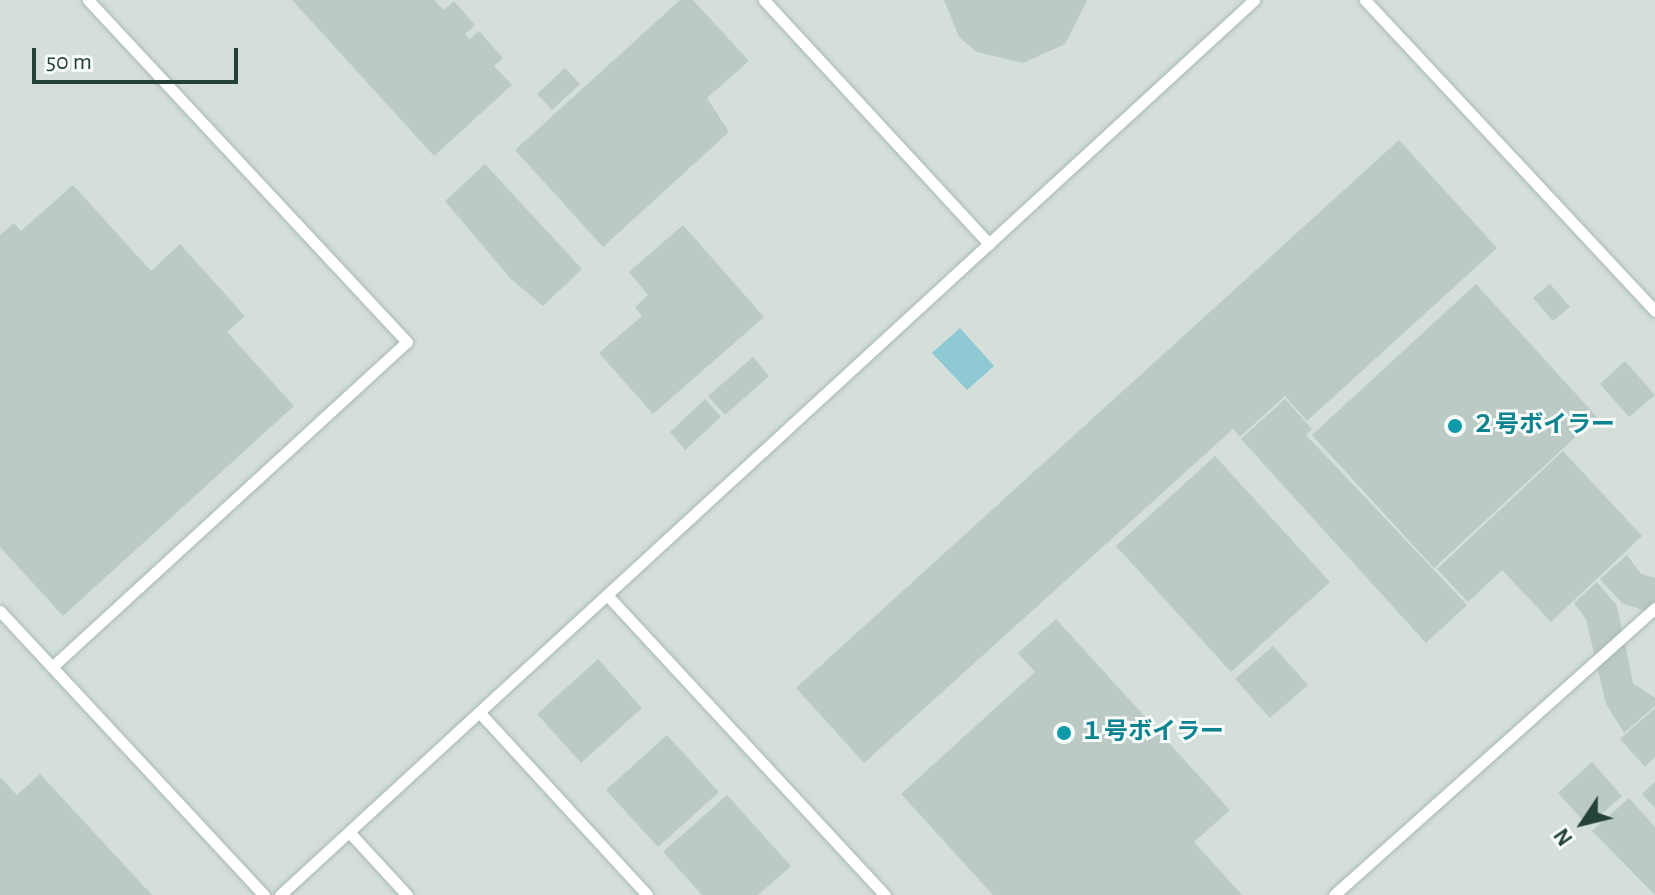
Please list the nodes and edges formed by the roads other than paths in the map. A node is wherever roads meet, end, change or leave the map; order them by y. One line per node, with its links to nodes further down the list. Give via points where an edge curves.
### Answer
1 (88, 0): 10 (lane, via 407,342)
2 (764, 0): 5 (lane)
3 (1254, 0): 5 (lane)
4 (1365, 0): 6 (lane)
5 (989, 244): 7 (lane)
6 (1655, 311)
7 (607, 595): 11 (lane); 17 (lane)
8 (1655, 608): 18 (lane)
9 (0, 611): 10 (lane)
10 (52, 667): 13 (lane)
11 (479, 712): 12 (lane); 16 (lane)
12 (349, 832): 14 (lane); 15 (lane)
13 (264, 895)
14 (280, 895)
15 (407, 895)
16 (647, 895)
17 (885, 895)
18 (1334, 895)

